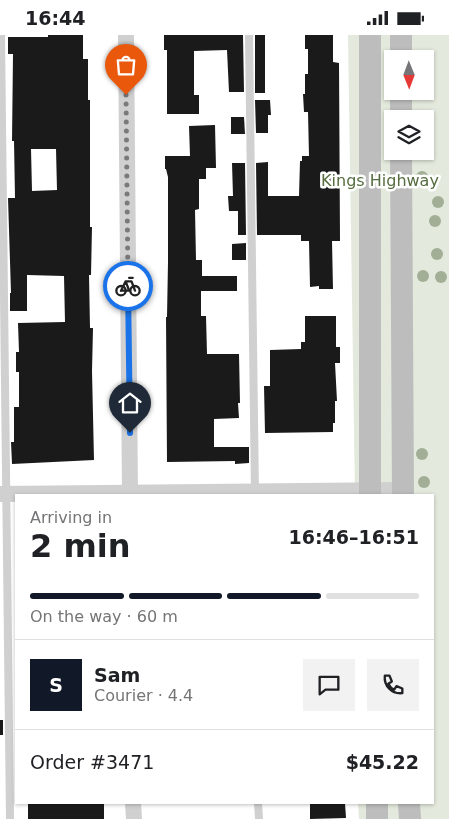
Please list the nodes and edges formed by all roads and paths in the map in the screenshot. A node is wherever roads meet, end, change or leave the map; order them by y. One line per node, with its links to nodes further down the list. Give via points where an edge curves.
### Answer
1 (1, 35): 11 (lane)
2 (126, 35): 12 (street)
3 (249, 35): 8 (lane)
4 (370, 35): 9 (street)
5 (401, 35): 6 (street)
6 (401, 50)
7 (401, 160): 10 (street)
8 (255, 493): 9 (street); 12 (street)
9 (369, 493): 10 (street)
10 (403, 493)
11 (3, 494): 12 (street); 17 (lane)
12 (130, 494)
13 (133, 804): 18 (street)
14 (258, 804): 19 (lane)
15 (377, 804): 20 (street)
16 (409, 804): 21 (street)
17 (10, 819)
18 (134, 819)
19 (259, 819)
20 (377, 819)
21 (410, 819)

